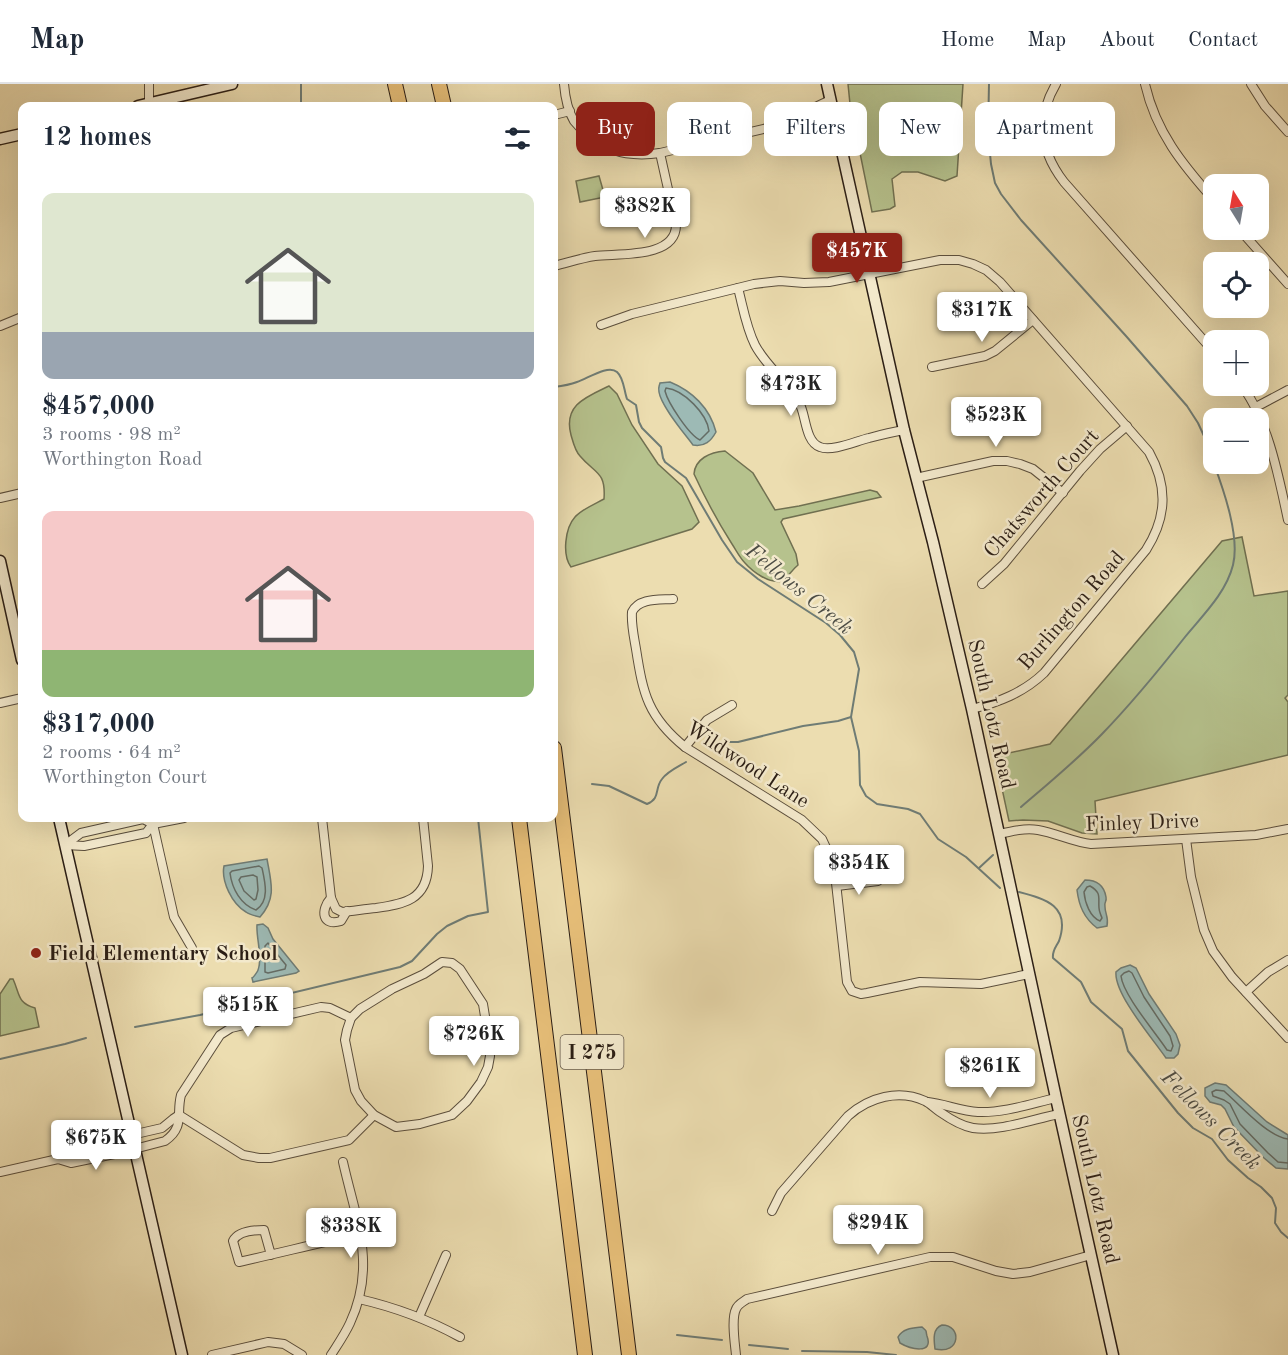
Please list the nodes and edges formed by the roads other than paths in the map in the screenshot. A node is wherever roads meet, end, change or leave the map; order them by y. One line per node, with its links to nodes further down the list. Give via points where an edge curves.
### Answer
1 (149, 84): 11 (street)
2 (232, 84): 12 (street)
3 (395, 84): 13 (highway)
4 (439, 84): 14 (highway)
5 (564, 84): 15 (street)
6 (827, 84): 10 (street, South Lotz Road)
7 (1056, 84): 31 (street, via 1045,110 1043,135 1051,164)
8 (1145, 84): 21 (street, via 1167,141)
9 (1251, 84): 17 (street)
10 (830, 100): 20 (street, via 776,126); 24 (street, South Lotz Road)
11 (146, 102)
12 (161, 102)
13 (399, 102)
14 (443, 102)
15 (570, 111): 16 (street); 20 (street, via 578,125 604,146 626,154)
16 (558, 114)
17 (1288, 132)
18 (18, 135): 19 (street)
19 (0, 139)
20 (660, 153): 23 (street, via 676,225 669,243 642,253 595,256)
21 (1203, 188)
22 (1249, 240): 25 (street)
23 (558, 265)
24 (870, 275): 26 (street, via 822,283 767,282); 28 (street, via 939,260 966,261 993,275); 37 (street, South Lotz Road)
25 (1288, 284)
26 (738, 288): 30 (street); 37 (street, via 754,343 797,399 815,444 833,448)
27 (18, 318): 29 (street)
28 (1033, 320): 32 (street, via 985,356); 36 (street)
29 (0, 325)
30 (601, 325)
31 (1203, 340)
32 (932, 367)
33 (1288, 390): 35 (street)
34 (1249, 396): 35 (street)
35 (1256, 407): 39 (street)
36 (1127, 426): 40 (street, Chatsworth Court, via 1100,449); 51 (street, Burlington Road, via 1149,452 1161,480 1161,517 1146,550 1044,673 1010,697)
37 (904, 429): 38 (street, South Lotz Road)
38 (916, 478): 40 (street, via 1007,461 1033,470); 51 (street, South Lotz Road)
39 (1285, 492): 43 (street)
40 (1063, 493): 45 (street, Chatsworth Court, via 1004,564)
41 (18, 494): 42 (street)
42 (0, 498)
43 (1288, 520)
44 (0, 561): 47 (street)
45 (982, 584)
46 (673, 599): 52 (street, Wildwood Lane, via 642,602 633,608 631,616 646,699 662,726)
47 (18, 620)
48 (18, 699): 49 (street)
49 (0, 703)
50 (732, 705): 52 (street, via 707,720)
51 (972, 709): 62 (street, South Lotz Road)
52 (684, 747): 66 (street, Wildwood Lane, via 812,828 831,858)
53 (558, 780): 102 (highway, I 275)
54 (60, 822): 64 (street)
55 (130, 822): 64 (street, via 81,833)
56 (152, 822): 64 (street, via 146,833 84,846)
57 (152, 822): 69 (street, via 174,917)
58 (322, 822): 67 (street)
59 (423, 822): 68 (street, via 428,866 421,891 402,904)
60 (519, 822): 101 (highway, I 275)
61 (1288, 829): 63 (street, Finley Drive)
62 (999, 834): 63 (street, Finley Drive, via 1038,830 1091,844); 71 (street, South Lotz Road)
63 (1186, 839): 72 (street, via 1207,939 1222,966)
64 (65, 845): 83 (street)
65 (878, 881): 66 (street)
66 (837, 886): 71 (street, Wildwood Lane, via 847,982 856,993 920,982 981,984)
67 (331, 898): 68 (street, via 336,909); 68 (street, via 323,911 328,920 341,921)
68 (347, 911)
69 (192, 948)
70 (1288, 960): 72 (street)
71 (1029, 974): 75 (street, South Lotz Road)
72 (1246, 992): 74 (street)
73 (351, 1018): 78 (street, via 345,1040 355,1089); 78 (street, via 392,989 442,962 460,969 483,1004 489,1041 488,1067 460,1109 442,1119 403,1127 391,1125); 80 (street, via 321,1007 225,1031 181,1095)
74 (1288, 1038)
75 (1056, 1098): 77 (street); 79 (street, South Lotz Road)
76 (926, 1102): 77 (street); 82 (street, via 963,1126); 89 (street, via 895,1095 861,1105 781,1193)
77 (982, 1112): 82 (street)
78 (374, 1114): 80 (street, via 350,1140 270,1158 243,1155)
79 (1059, 1114): 82 (street); 93 (street, South Lotz Road)
80 (180, 1115): 81 (street); 84 (street, via 179,1125)
81 (162, 1128): 83 (street); 84 (street)
82 (981, 1128)
83 (132, 1135): 85 (street); 86 (street, via 66,1150)
84 (170, 1138): 85 (street)
85 (135, 1149): 86 (street, via 71,1163); 97 (street)
86 (58, 1159): 88 (street)
87 (343, 1162): 90 (street)
88 (0, 1172)
89 (772, 1211)
90 (360, 1234): 91 (street); 94 (street, via 364,1269)
91 (270, 1255): 91 (street, via 239,1262 234,1238 264,1230)
92 (446, 1255): 95 (street)
93 (1091, 1255): 103 (street, via 1013,1274 953,1257 930,1257 754,1298 742,1302 735,1310); 104 (street, South Lotz Road)
94 (359, 1299): 95 (street); 100 (street)
95 (419, 1317): 96 (street)
96 (460, 1337)
97 (182, 1355)
98 (212, 1355): 99 (street, via 276,1342)
99 (302, 1355)
100 (331, 1355)
101 (585, 1355)
102 (629, 1355)
103 (736, 1355)
104 (1113, 1355)

